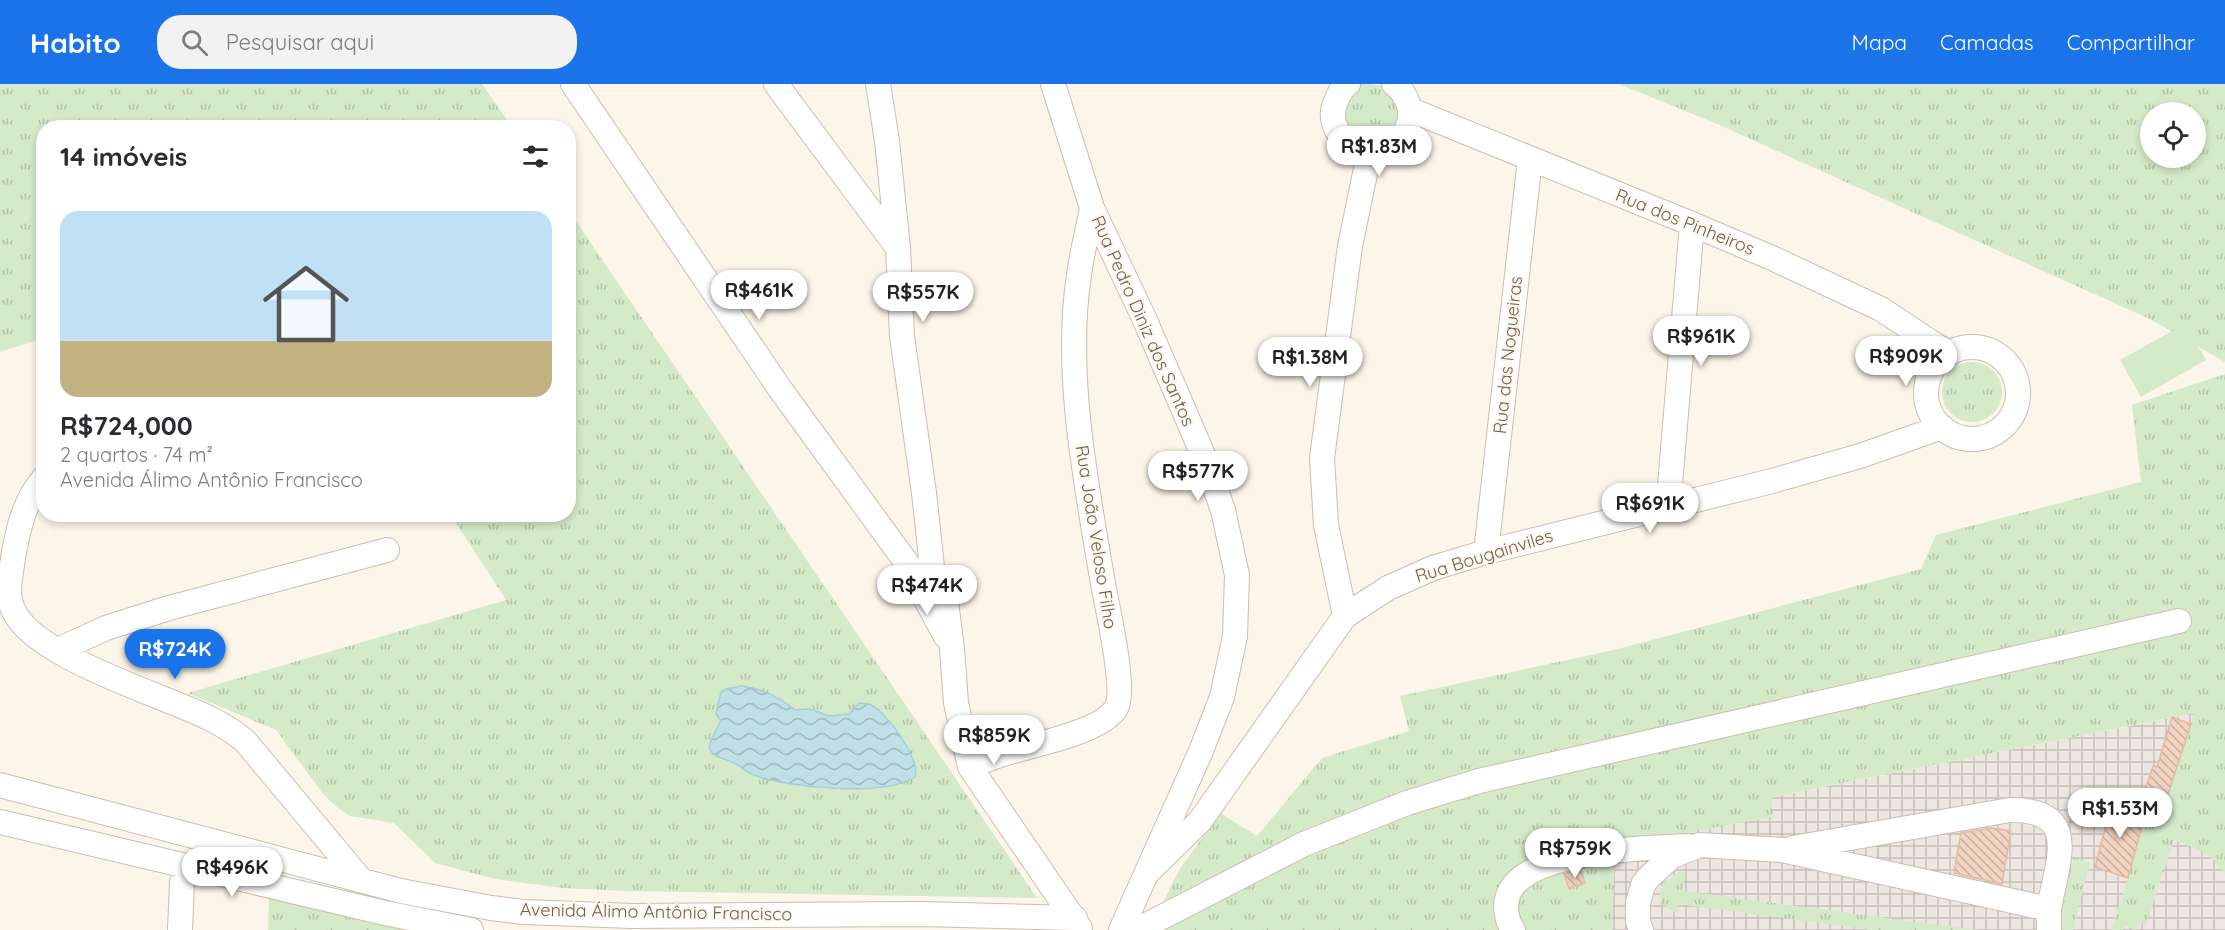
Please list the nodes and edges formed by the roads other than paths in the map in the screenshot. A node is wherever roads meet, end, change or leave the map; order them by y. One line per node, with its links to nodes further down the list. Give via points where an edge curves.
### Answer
1 (573, 84): 19 (street, via 780,389)
2 (776, 84): 12 (street)
3 (878, 84): 12 (street)
4 (1053, 84): 10 (street, Rua Pedro Diniz dos Santos)
5 (1348, 84): 8 (street, via 1342,87 1333,107 1335,129 1349,146)
6 (1394, 84): 7 (street, via 1402,90)
7 (1411, 110): 8 (street, via 1407,132 1392,148); 9 (street, Rua dos Pinheiros)
8 (1368, 159): 20 (street, via 1350,246 1322,458 1326,525)
9 (1530, 159): 11 (street, Rua dos Pinheiros); 18 (street, Rua das Nogueiras)
10 (1092, 208): 23 (street, Rua João Veloso Filho, via 1079,276 1075,374 1082,453 1120,696 1117,708 1096,725); 28 (street, Rua Pedro Diniz dos Santos, via 1204,457 1223,510 1237,575 1235,636 1222,697)
11 (1692, 224): 13 (street, Rua dos Pinheiros, via 1881,309); 16 (street)
12 (898, 248): 19 (street, via 902,336 924,493)
13 (1949, 354): 14 (street, via 1934,369 1927,389 1930,410); 14 (street, via 1970,348 1992,352 2009,366 2018,386 2018,398 2004,427 1984,438 1962,438)
14 (1942, 427): 16 (street, Rua Bougainviles, via 1860,456)
15 (36, 487): 22 (street, via 24,512 9,587 20,623)
16 (1668, 508): 18 (street, Rua Bougainviles)
17 (387, 550): 22 (street, via 169,608 106,628)
18 (1486, 552): 20 (street, Rua Bougainviles, via 1433,568 1388,588)
19 (929, 581): 23 (street, via 952,649 956,703)
20 (1345, 616): 28 (street, Rua Bougainviles, via 1200,821)
21 (2180, 621): 36 (street, via 1479,781 1407,802 1304,844)
22 (58, 650): 29 (street, via 232,731 245,741)
23 (970, 767): 32 (street)
24 (7, 787): 25 (street, via 14,808); 29 (street, Avenida Álimo Antônio Francisco)
25 (4, 822): 34 (street)
26 (1700, 845): 27 (street); 37 (street, via 1622,850 1538,867 1516,881 1508,895 1506,911); 38 (street, via 1672,856 1643,885 1638,903)
27 (1782, 850): 31 (street); 31 (street, via 2010,810 2042,813 2052,820 2060,840)
28 (1148, 872): 35 (street, Rua Pedro Diniz dos Santos)
29 (361, 880): 32 (street, Avenida Álimo Antônio Francisco, via 523,912 683,916 922,914)
30 (182, 883): 33 (street)
31 (2049, 919)
32 (1078, 924)
33 (180, 930)
34 (471, 930)
35 (1121, 930)
36 (1137, 930)
37 (1513, 930)
38 (1641, 930)

